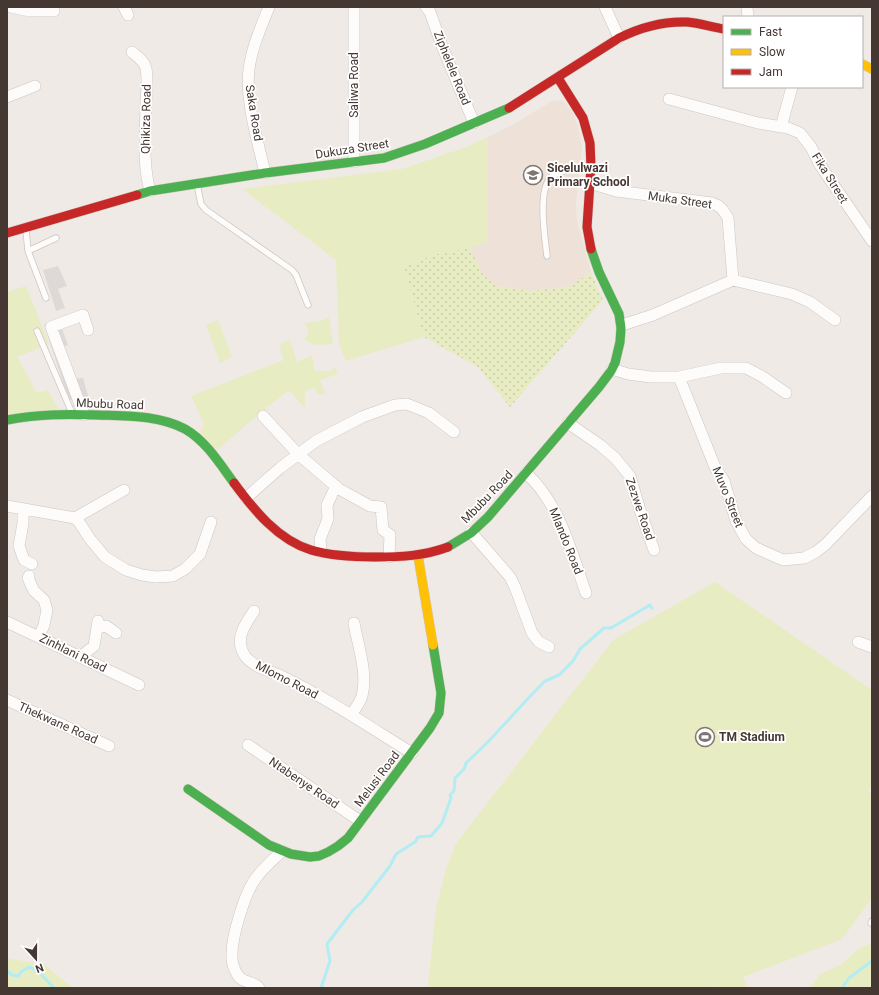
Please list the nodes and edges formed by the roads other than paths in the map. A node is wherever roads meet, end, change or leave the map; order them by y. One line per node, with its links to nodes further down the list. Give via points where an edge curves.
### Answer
1 (11, 7): 6 (street, via 30,11)
2 (269, 7): 19 (street, Saka Road, via 253,49 248,85)
3 (354, 7): 17 (street, Saliwa Road)
4 (605, 7): 8 (street)
5 (428, 9): 15 (street, Ziphelele Road)
6 (54, 11)
7 (723, 29): 8 (street, Dukuza Street, via 688,22 671,22 637,29)
8 (619, 38): 10 (street, Dukuza Street)
9 (132, 52): 22 (street, Qhikiza Road, via 144,63 146,69 145,162)
10 (558, 78): 15 (street, Dukuza Street, via 523,101); 18 (street, Mbubu Road, via 588,131 591,142)
11 (34, 86): 13 (street)
12 (792, 88): 16 (street)
13 (7, 97)
14 (669, 99): 16 (street, Fika Street)
15 (474, 123): 17 (street, Dukuza Street, via 401,153)
16 (781, 127): 26 (street, Fika Street, via 800,133 805,139)
17 (354, 162): 19 (street, Dukuza Street)
18 (591, 165): 21 (street, Mbubu Road); 28 (lane, via 554,175 547,183 543,202)
19 (265, 173): 20 (street, Dukuza Street)
20 (197, 183): 22 (street, Dukuza Street); 31 (lane, via 201,204 206,210 292,270)
21 (590, 183): 29 (street, Muka Street, via 616,191 718,205 728,218); 33 (street, Mbubu Road, via 588,238)
22 (150, 191): 23 (street, Dukuza Street)
23 (26, 227): 24 (street, Dukuza Street); 27 (lane)
24 (7, 233)
25 (56, 238): 27 (lane)
26 (872, 241)
27 (28, 251): 30 (lane)
28 (546, 256)
29 (733, 280): 32 (street, via 792,294 810,302); 33 (street, via 654,315)
30 (46, 298)
31 (308, 305)
32 (835, 320)
33 (622, 325): 36 (street, Mbubu Road)
34 (88, 330): 39 (street, via 82,316 51,327)
35 (37, 331): 39 (lane)
36 (612, 369): 37 (street, via 651,377); 42 (street, Mbubu Road)
37 (679, 377): 38 (street, via 721,368 746,368); 48 (street, Muvo Street, via 715,467 724,481 736,521 746,538 756,548 783,560 804,558 826,544)
38 (786, 393)
39 (78, 415): 41 (street, Mbubu Road, via 53,414); 49 (street, Mbubu Road, via 145,417 179,427 206,447)
40 (263, 416): 44 (street)
41 (7, 420)
42 (568, 423): 45 (street, Mbubu Road); 55 (street, Zezwe Road, via 600,445 630,476)
43 (454, 432): 44 (street, via 429,413 406,404 395,405 342,427)
44 (298, 454): 46 (street); 49 (street)
45 (526, 473): 54 (street, Mbubu Road); 61 (street, Mlando Road, via 538,483 556,512)
46 (336, 486): 56 (street, via 327,505 328,519 320,539); 58 (street, via 370,506 381,507 383,530 390,535)
47 (124, 490): 52 (street)
48 (872, 496)
49 (246, 498): 56 (street, Mbubu Road, via 267,522 282,534 296,543)
50 (7, 506): 51 (street)
51 (23, 509): 52 (street); 59 (street, via 19,546 24,560)
52 (75, 518): 53 (street, via 105,557 126,570 156,577 173,576 186,569 200,554)
53 (210, 522)
54 (471, 532): 57 (street, Mbubu Road, via 444,548); 69 (street, via 510,577 532,634 538,642)
55 (654, 550)
56 (321, 552): 58 (street, Mbubu Road, via 333,555)
57 (418, 556): 58 (street, Mbubu Road); 78 (street, Melusi Road, via 441,693 439,713)
58 (389, 557)
59 (32, 564)
60 (29, 576): 66 (street, via 34,591 44,600 47,610)
61 (586, 593)
62 (254, 611): 75 (street, Mlomo Road, via 241,634 241,650 245,656 256,665)
63 (7, 622): 66 (street, Zinhlani Road)
64 (354, 623): 75 (street, via 364,685 359,704)
65 (116, 633): 68 (street, via 106,626 97,625)
66 (39, 637): 71 (street, Zinhlani Road)
67 (858, 642): 70 (street)
68 (94, 646): 71 (street); 72 (street)
69 (549, 647)
70 (872, 647)
71 (80, 657): 72 (street, Zinhlani Road)
72 (93, 663): 73 (street, Zinhlani Road)
73 (139, 685)
74 (7, 700): 77 (street, Thekwane Road)
75 (351, 715): 78 (street, Mlomo Road)
76 (248, 745): 80 (street, Ntabenye Road)
77 (109, 746)
78 (412, 753): 80 (street, Melusi Road)
79 (188, 789): 81 (street, Melusi Road, via 269,845)
80 (360, 821): 81 (street, Melusi Road, via 344,841 324,854 301,857)
81 (282, 851): 82 (street, via 248,890 232,946 232,962 237,975 241,980 256,984)
82 (260, 988)

